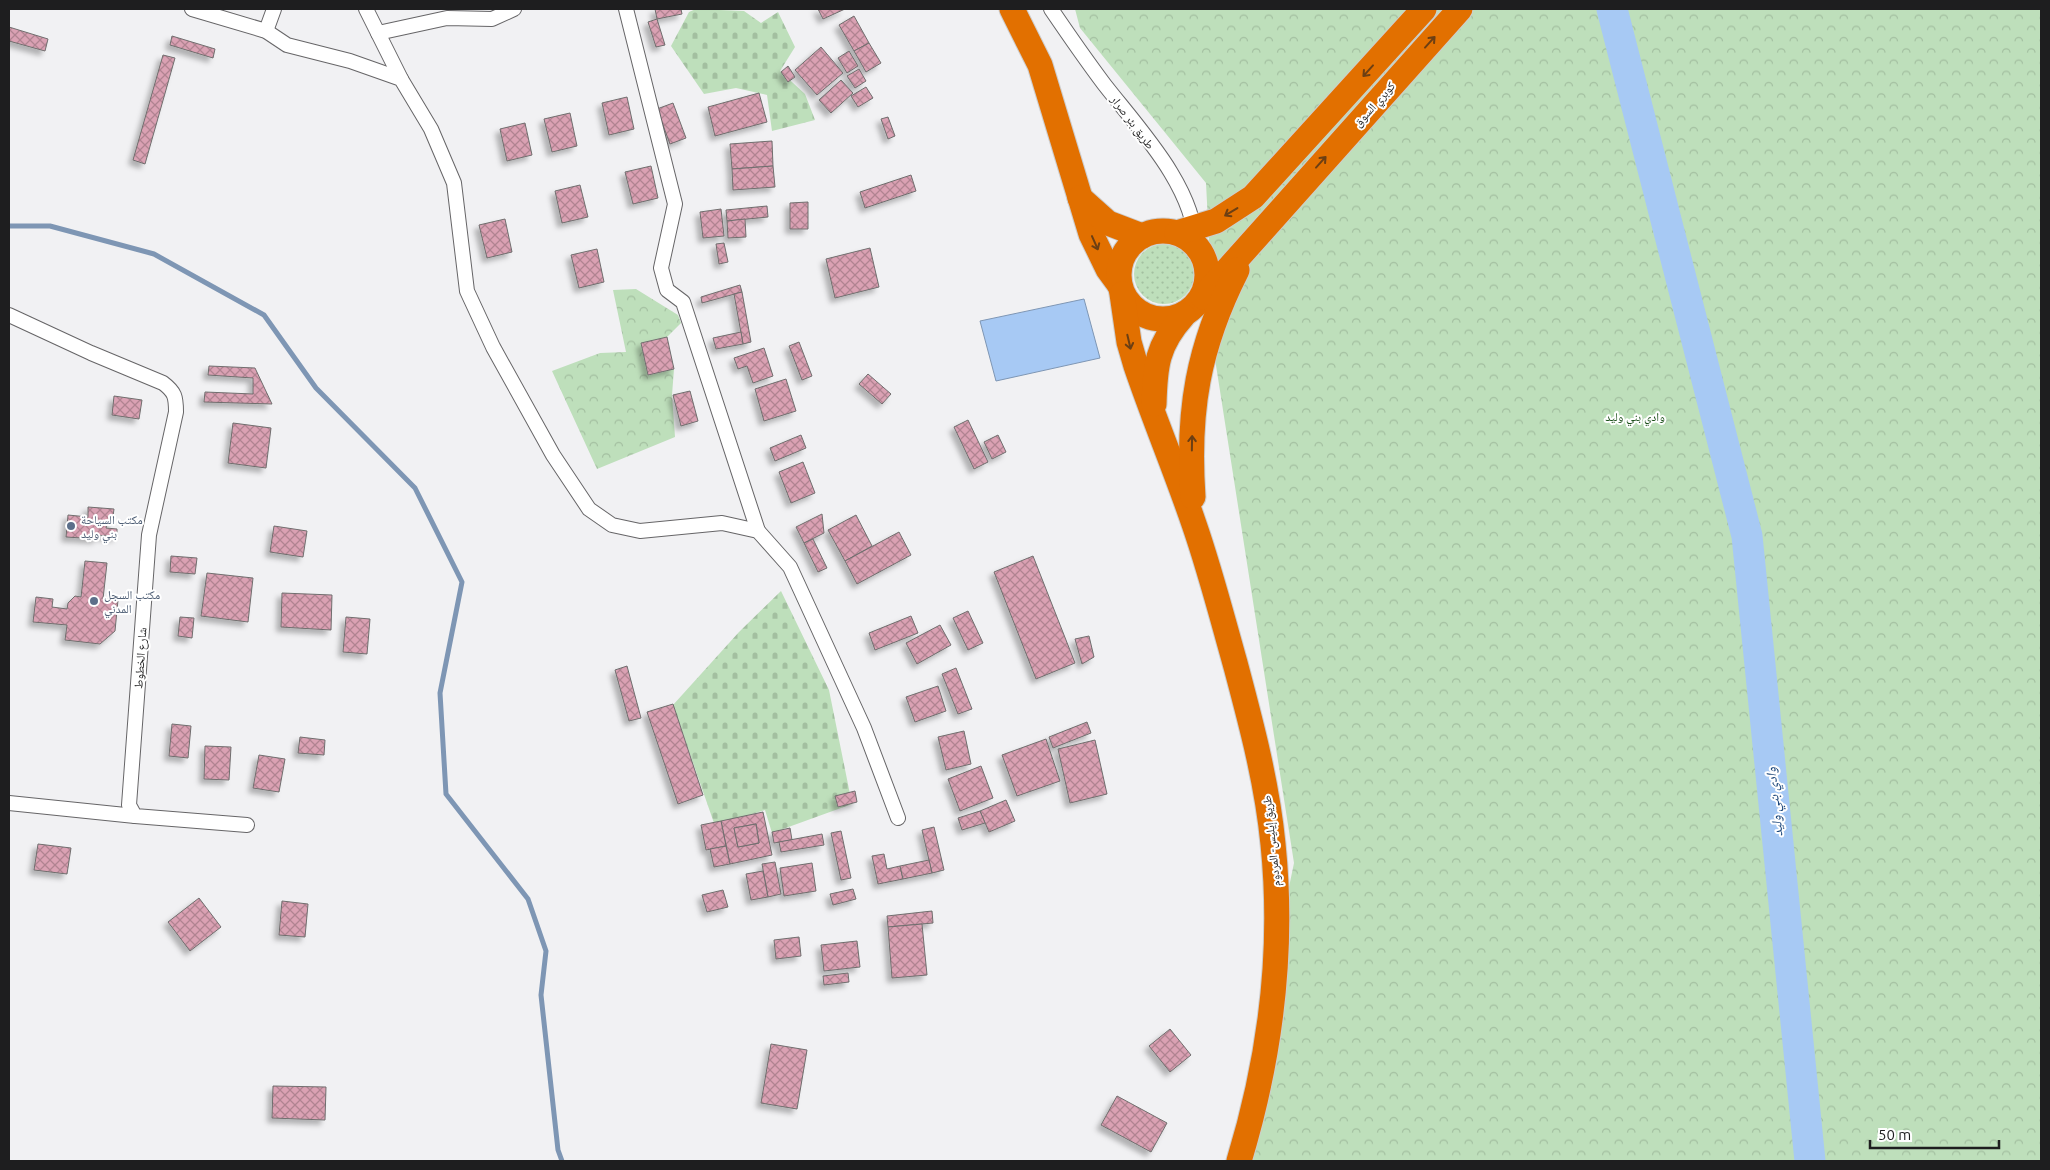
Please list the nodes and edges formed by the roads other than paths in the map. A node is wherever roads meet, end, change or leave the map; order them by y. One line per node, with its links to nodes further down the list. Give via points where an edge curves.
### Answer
1 (192, 9): 11 (street)
2 (274, 9): 11 (street)
3 (366, 9): 12 (street)
4 (514, 9): 10 (street, via 492,19)
5 (626, 9): 24 (street, via 675,204 661,268 668,290 683,302)
6 (1012, 9): 14 (highway, via 1040,65)
7 (1051, 9): 16 (street, طريق بئر صرار, via 1170,171 1181,191)
8 (1424, 9): 16 (highway, one-way to 16, via 1253,197)
9 (1460, 9): 15 (highway, كوبري السوق, one-way to 9)
10 (446, 14): 12 (street)
11 (266, 31): 13 (street, via 287,45 350,61)
12 (378, 33): 13 (street)
13 (401, 79): 24 (street, via 431,129 454,183 467,291 493,347 543,438 589,509 612,525 640,531 722,523)
14 (1080, 198): 17 (highway, via 1108,223); 18 (highway, one-way to 18, via 1099,252)
15 (1259, 232): 19 (highway); 23 (highway, one-way to 15, via 1192,447 1197,376 1227,291)
16 (1189, 235): 17 (highway, via 1159,231); 19 (highway, via 1208,270)
17 (1142, 236): 18 (highway, via 1123,256 1119,270)
18 (1121, 289): 21 (highway, via 1130,306 1154,320); 22 (highway, one-way to 22, via 1136,366)
19 (1202, 297): 21 (highway)
20 (9, 315): 26 (street, شارع الخطوط, via 163,383 173,390 176,397 176,412 149,535 129,794 129,806)
21 (1182, 316): 22 (highway, via 1164,341 1158,356)
22 (1154, 411): 23 (highway)
23 (1195, 527): 29 (highway, طريق إيليس- المردوم, via 1256,738 1266,791 1277,899 1272,1008 1264,1061)
24 (758, 531): 27 (street, via 790,567 864,728)
25 (9, 802): 26 (street)
26 (135, 816): 28 (street)
27 (898, 818)
28 (247, 825)
29 (1239, 1161)

